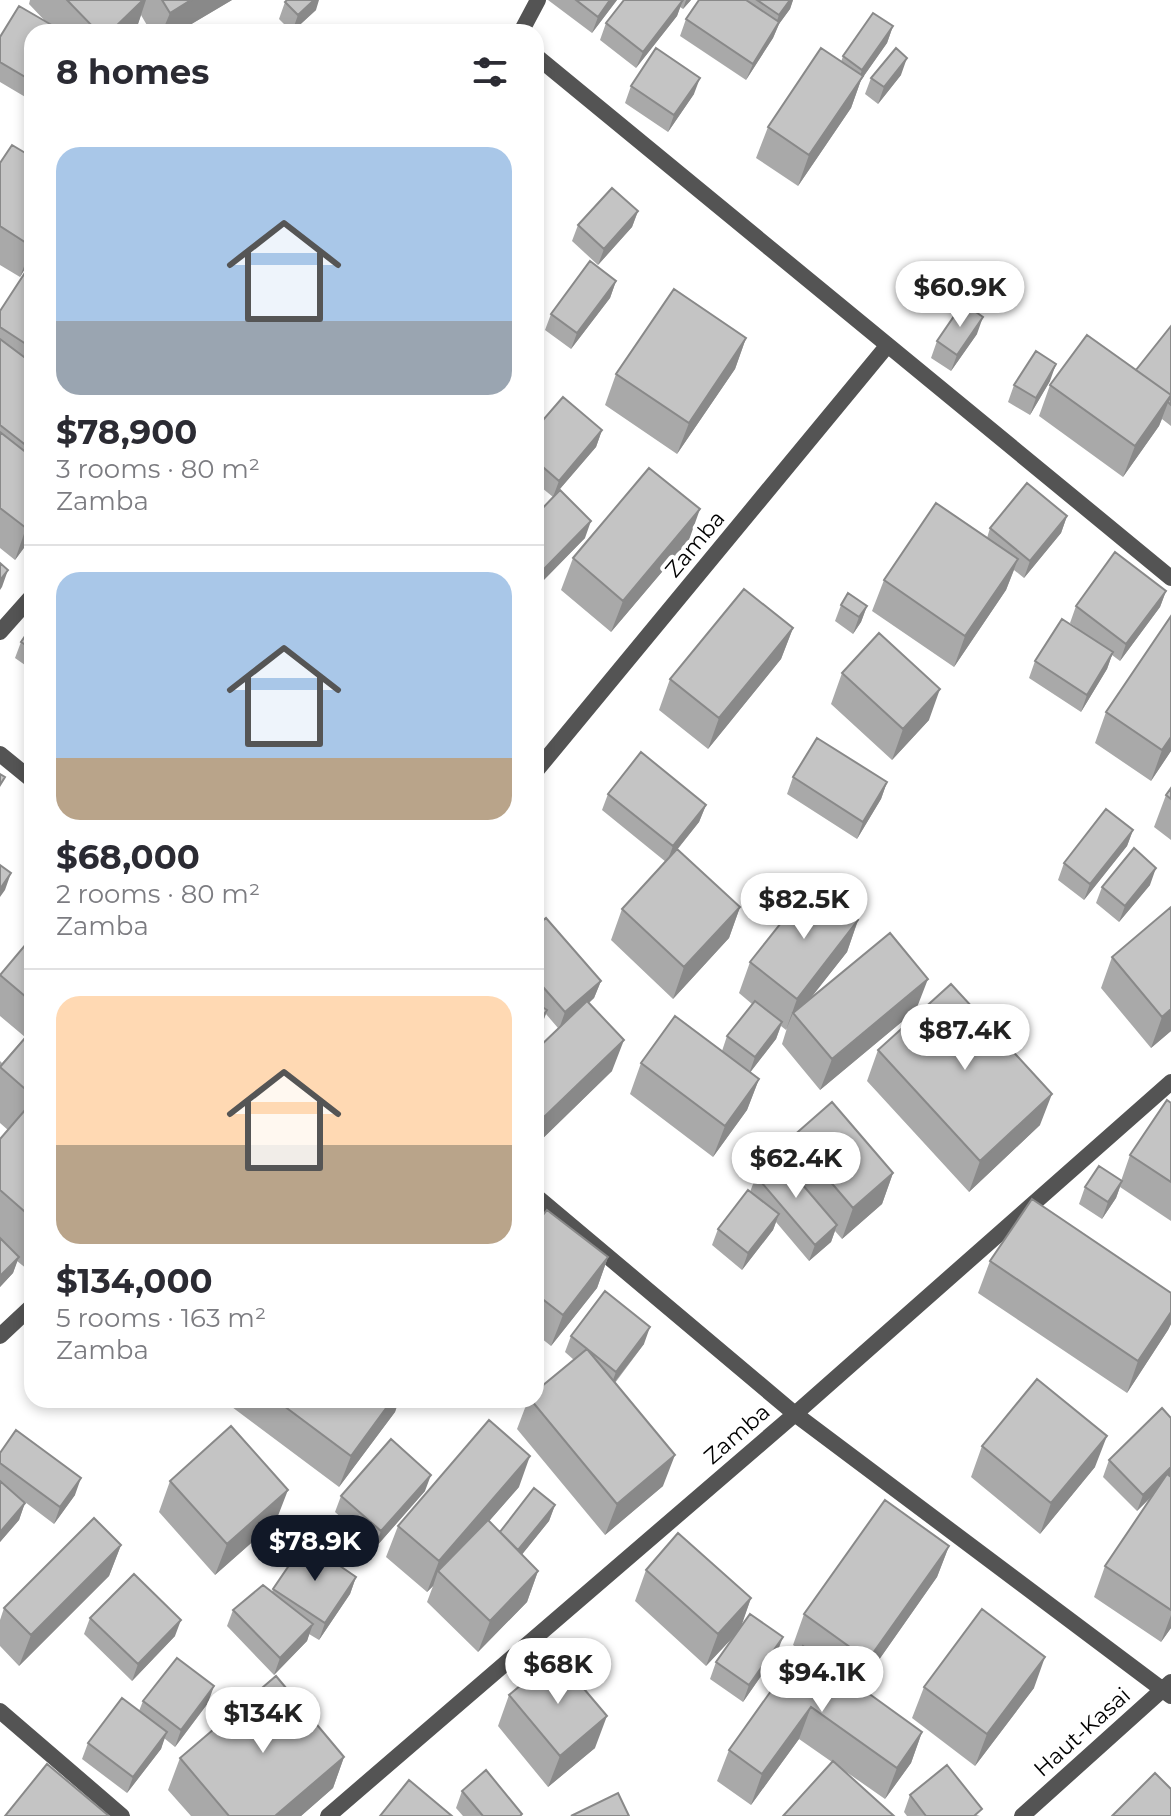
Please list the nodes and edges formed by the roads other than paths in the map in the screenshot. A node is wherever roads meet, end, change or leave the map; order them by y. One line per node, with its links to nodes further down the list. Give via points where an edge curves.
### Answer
1 (538, 0): 2 (street)
2 (525, 24)
3 (544, 63): 4 (street)
4 (887, 346): 5 (street); 9 (street, Zamba)
5 (1171, 578)
6 (24, 605): 7 (street)
7 (0, 632)
8 (0, 754): 10 (street)
9 (544, 761)
10 (24, 774)
11 (1171, 1082): 15 (street, Zamba)
12 (544, 1203): 15 (street)
13 (24, 1314): 14 (street)
14 (0, 1336)
15 (795, 1414): 16 (street); 19 (street, Zamba)
16 (1168, 1689): 20 (street, Haut-Kasai)
17 (0, 1711): 18 (street)
18 (122, 1816)
19 (328, 1816)
20 (1022, 1816)

